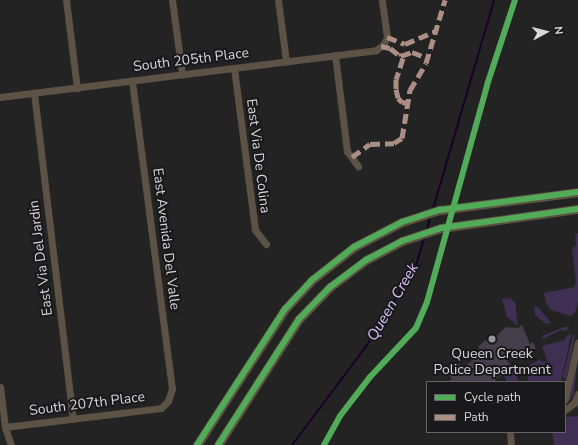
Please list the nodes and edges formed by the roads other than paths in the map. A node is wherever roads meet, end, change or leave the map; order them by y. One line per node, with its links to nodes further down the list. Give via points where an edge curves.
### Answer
1 (66, 0): 10 (street)
2 (172, 0): 8 (street)
3 (278, 0): 6 (street)
4 (382, 0): 5 (street, South 205th Place, via 386,37 383,45 376,50)
5 (335, 55): 6 (street, South 205th Place); 13 (street, via 347,151)
6 (286, 61): 7 (street, South 205th Place)
7 (234, 68): 8 (street, South 205th Place); 16 (street, East Via De Colina, via 255,230)
8 (182, 74): 9 (street, South 205th Place)
9 (132, 81): 10 (street, South 205th Place); 21 (street, East Avenida Del Valle, via 172,389)
10 (77, 88): 11 (street, South 205th Place)
11 (34, 93): 12 (street, South 205th Place); 23 (street, East Via Del Jardin)
12 (0, 97)
13 (358, 166)
14 (578, 192): 27 (main road, via 473,204 429,213 388,229 340,257 295,298 274,323)
15 (578, 209): 28 (main road, via 468,222 417,236 379,252 341,278 299,319)
16 (266, 244)
17 (578, 342): 20 (street)
18 (0, 387): 24 (street)
19 (578, 394): 22 (street, via 574,403)
20 (566, 395)
21 (168, 401): 23 (street, South 207th Place, via 160,408)
22 (566, 409)
23 (73, 419): 24 (street, South 207th Place)
24 (5, 428): 26 (street)
25 (510, 433): 29 (street)
26 (11, 445)
27 (197, 445)
28 (218, 445)
29 (511, 445)

